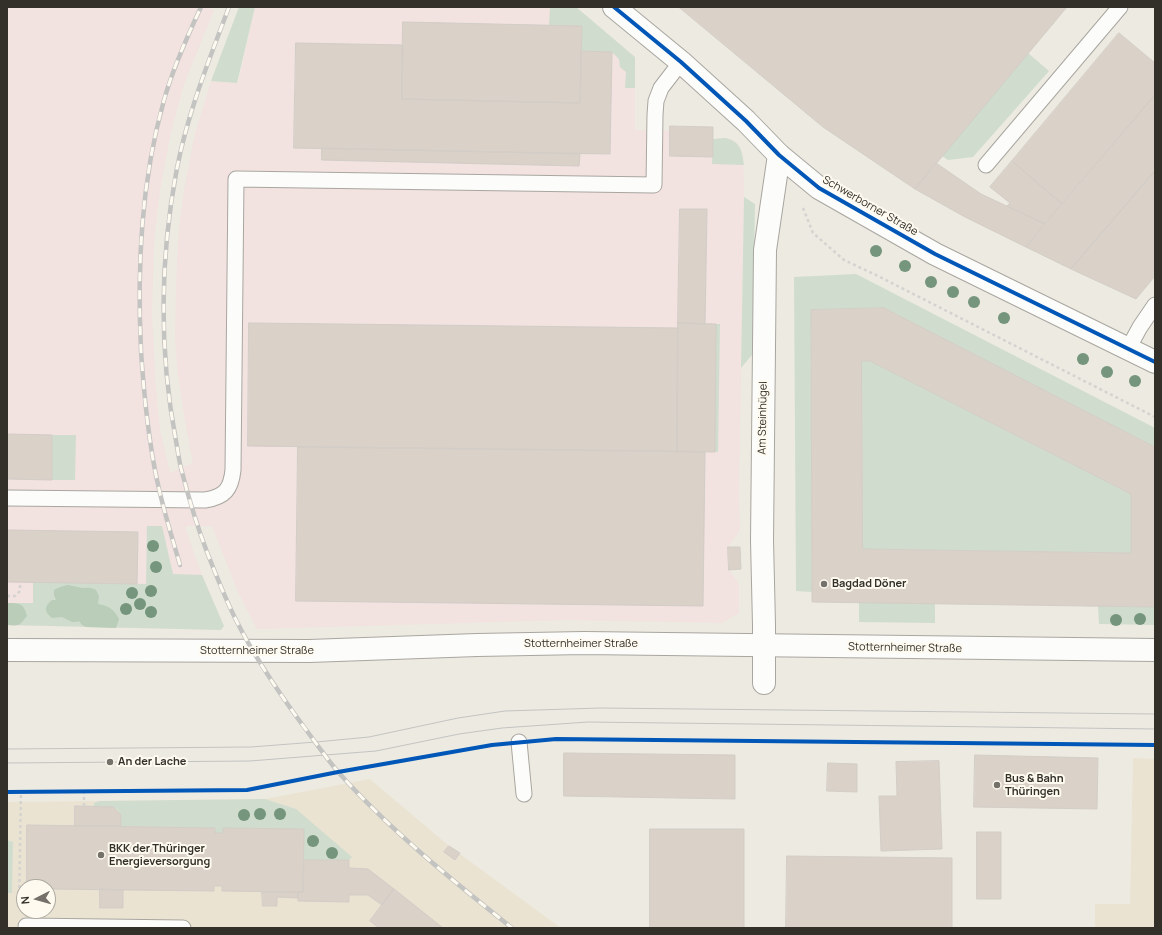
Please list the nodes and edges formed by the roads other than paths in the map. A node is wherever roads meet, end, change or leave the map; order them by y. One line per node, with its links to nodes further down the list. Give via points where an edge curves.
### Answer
1 (614, 7): 3 (street, Schwerborner Straße)
2 (1120, 7): 5 (lane)
3 (681, 62): 4 (street, Schwerborner Straße); 9 (lane, via 661,88 656,102 654,185 236,179 233,470 228,490 218,497 204,500)
4 (779, 155): 7 (street, Schwerborner Straße, via 819,188 935,254); 10 (street, Am Steinhügel, via 765,250 762,532)
5 (986, 166)
6 (1155, 305): 7 (lane)
7 (1128, 349): 8 (street, Schwerborner Straße)
8 (1155, 362)
9 (7, 498)
10 (764, 646): 11 (street, Stotternheimer Straße, via 520,644 309,651); 12 (street, Stotternheimer Straße); 13 (street, Am Steinhügel)
11 (7, 650)
12 (1155, 650)
13 (764, 683)
14 (518, 742): 15 (lane)
15 (524, 794)
16 (26, 926): 17 (lane)
17 (183, 928)

